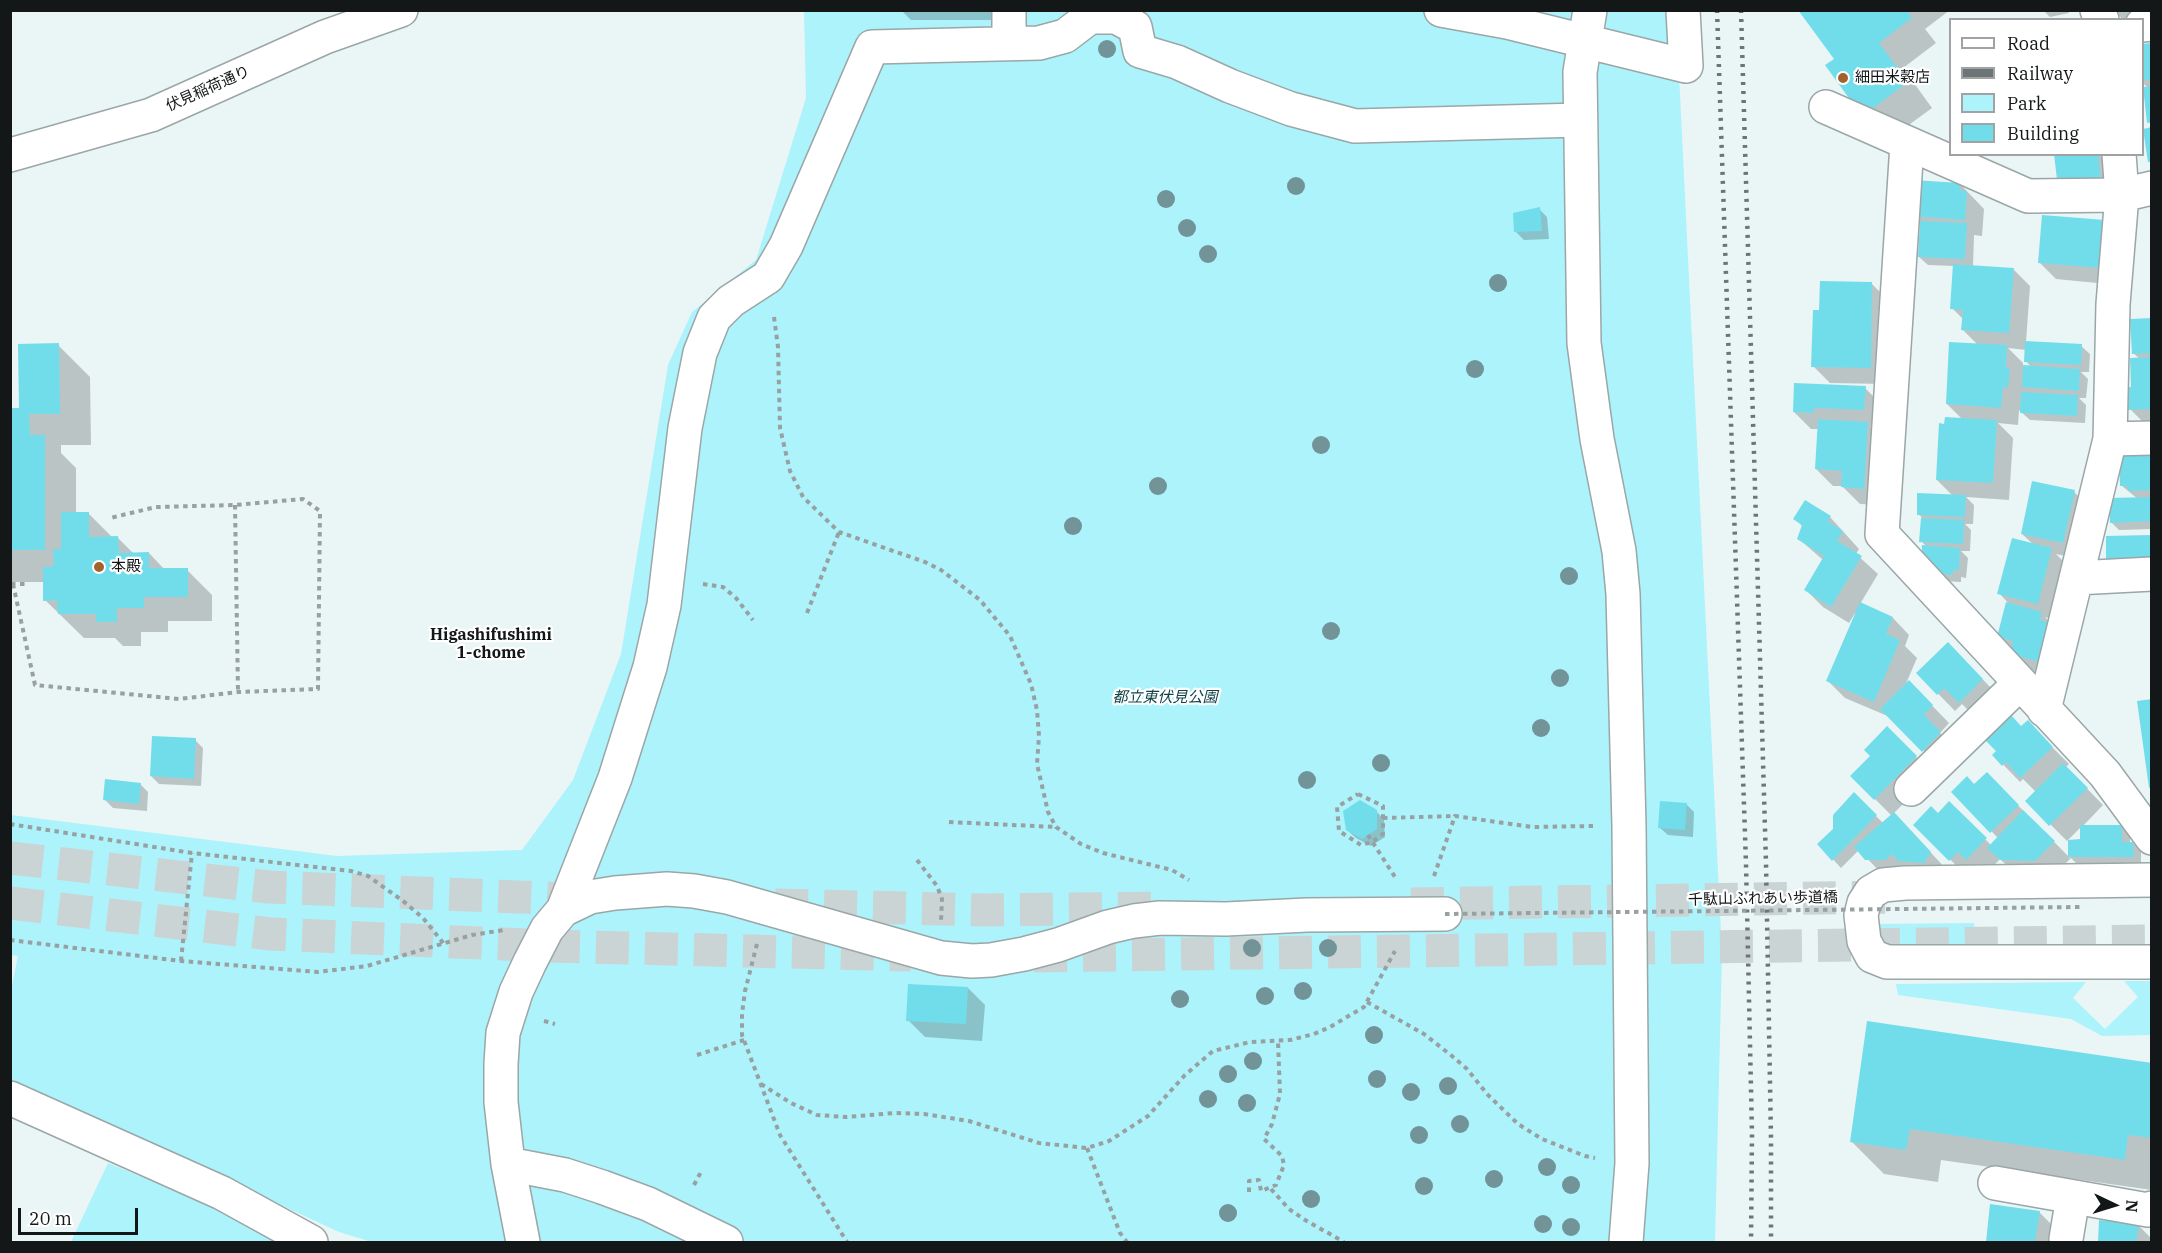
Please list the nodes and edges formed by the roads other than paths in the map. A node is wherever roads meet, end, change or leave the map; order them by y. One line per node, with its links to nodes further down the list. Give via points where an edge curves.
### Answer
1 (401, 10): 10 (street, 伏見稲荷通り, via 326,38 151,115)
2 (1009, 10): 6 (street)
3 (1441, 10): 5 (street, via 1507,22)
4 (1683, 10): 5 (street, via 1686,66)
5 (1587, 26): 8 (street, via 1580,72)
6 (1009, 43): 8 (street, via 1039,43 1065,36 1090,17 1116,17 1135,27 1140,51 1291,109 1355,126); 23 (street, via 872,47 786,246 768,278 714,318 700,353 685,428 667,579 651,667 615,778)
7 (1826, 107): 9 (street)
8 (1580, 120): 34 (street, via 1584,343 1623,594 1632,1163)
9 (1907, 144): 12 (street, via 2028,196); 17 (street, via 1882,534)
10 (10, 155)
11 (2120, 156): 12 (street)
12 (2137, 191): 14 (street, via 2114,304)
13 (2151, 438): 14 (street)
14 (2110, 439): 16 (street)
15 (2151, 574): 16 (street)
16 (2076, 578): 18 (street)
17 (2020, 683): 18 (street); 19 (street)
18 (2044, 710): 20 (street, via 2105,774)
19 (1911, 789)
20 (2151, 838)
21 (2151, 880): 24 (street, via 1883,885 1871,892 1860,915 1864,941 1872,956 1887,962)
22 (1446, 914): 23 (street, via 1160,918 1107,927 1058,945 972,961 940,958 694,891 667,889 590,897)
23 (555, 920): 26 (street, via 516,992 503,1033 501,1102)
24 (2151, 962)
25 (10, 1098): 31 (street, via 222,1193)
26 (508, 1164): 32 (street); 33 (street, via 602,1187 648,1204)
27 (1995, 1183): 28 (street)
28 (2073, 1197): 29 (street); 30 (street)
29 (2151, 1208)
30 (2066, 1239)
31 (311, 1242)
32 (523, 1242)
33 (726, 1242)
34 (1626, 1242)

